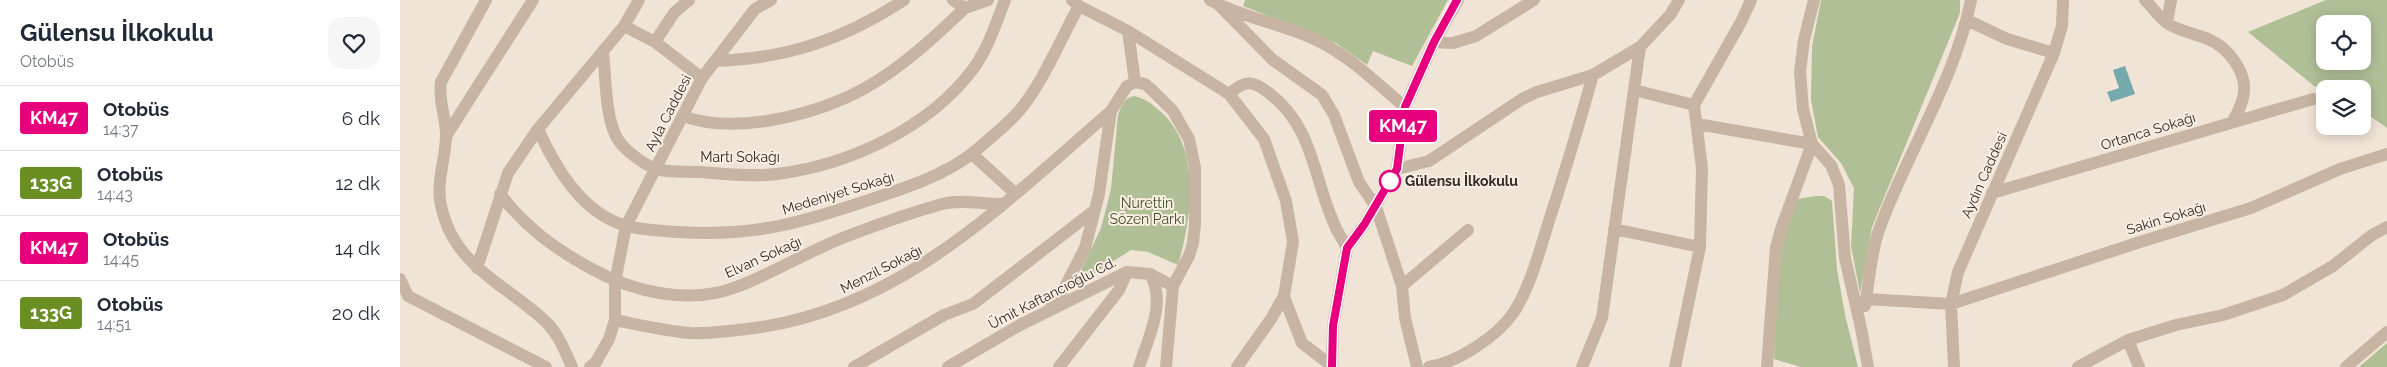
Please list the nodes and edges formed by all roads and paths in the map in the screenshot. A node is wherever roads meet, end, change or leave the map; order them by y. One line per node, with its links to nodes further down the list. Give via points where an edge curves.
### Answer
1 (486, 0): 46 (street, via 441,82)
2 (532, 0): 46 (street)
3 (639, 0): 25 (street)
4 (689, 0): 27 (street, via 674,13)
5 (771, 0): 32 (street, Ayla Caddesi, via 755,9)
6 (904, 0): 32 (street, via 870,22 812,45 750,60)
7 (953, 0): 22 (street)
8 (988, 0): 22 (street)
9 (1005, 0): 50 (street, Martı Sokağı, via 974,69 938,105 875,145 810,169 775,174)
10 (1470, 0): 21 (street)
11 (1534, 0): 28 (street, via 1476,36 1453,44)
12 (1679, 0): 29 (street, via 1670,15)
13 (1751, 0): 39 (street)
14 (1814, 0): 47 (street, via 1800,72 1803,109)
15 (1971, 0): 23 (street)
16 (2063, 0): 31 (street, Aydın Caddesi, via 2062,26)
17 (2145, 0): 24 (street)
18 (2171, 0): 24 (street)
19 (1215, 2): 40 (street, via 1310,36 1332,48 1352,60); 56 (street, via 1273,60 1322,95 1344,138 1359,182)
20 (1075, 3): 26 (street); 48 (street, Medeniyet Sokağı, via 1033,91 1019,111)
21 (1456, 3): 28 (street)
22 (965, 8): 42 (street, via 921,49 847,97 774,121 707,123)
23 (1967, 20): 31 (street, via 2007,39); 72 (street, via 1936,102 1879,229)
24 (2167, 23): 43 (street, via 2212,41 2224,48 2232,59 2240,72 2244,92)
25 (624, 26): 27 (street); 30 (street)
26 (1128, 31): 35 (street); 37 (street)
27 (655, 42): 34 (street)
28 (1434, 42): 40 (street)
29 (1640, 47): 33 (street); 36 (street)
30 (603, 53): 45 (street); 50 (street, via 612,125 627,150)
31 (2054, 54): 52 (street, Aydın Caddesi)
32 (715, 61): 34 (street, Ayla Caddesi)
33 (1593, 75): 51 (street, via 1537,92 1429,161); 90 (street, via 1543,242 1521,299 1512,314 1490,336 1463,355)
34 (702, 78): 42 (street, Ayla Caddesi)
35 (1136, 82): 41 (street, via 1127,86); 69 (street, via 1145,84 1173,111 1184,127 1194,153 1193,242)
36 (1634, 90): 39 (street); 60 (street)
37 (1229, 94): 63 (street, via 1241,84 1249,83 1285,105 1306,139 1335,228); 71 (street, via 1264,138 1286,200 1293,242)
38 (2313, 99): 43 (street, Ortanca Sokağı)
39 (1694, 105): 44 (street)
40 (1405, 107): 51 (street)
41 (1110, 111): 54 (street, Menzil Sokağı); 57 (street)
42 (683, 116): 50 (street, Ayla Caddesi)
43 (2233, 121): 52 (street, Ortanca Sokağı)
44 (1697, 124): 47 (street); 62 (street, via 1702,177)
45 (538, 128): 53 (street, via 508,173); 58 (street, Medeniyet Sokağı, via 552,160 575,191 596,210)
46 (446, 136): 64 (street, via 440,199 446,225 455,243)
47 (1812, 144): 76 (street, via 1836,175 1844,258); 93 (street, via 1776,247)
48 (972, 154): 54 (street); 58 (street, Medeniyet Sokağı, via 906,188 784,226 709,233)
49 (2387, 154): 73 (street, Sakin Sokağı, via 2340,169 2251,208)
50 (656, 169): 58 (street, Ayla Caddesi)
51 (1397, 169): 56 (street)
52 (1992, 193): 73 (street, Aydın Caddesi, via 1958,272)
53 (500, 194): 64 (street); 68 (street, Elvan Sokağı, via 537,235)
54 (1016, 194): 55 (street, Menzil Sokağı)
55 (1002, 204): 68 (street, Elvan Sokağı, via 942,204 845,237 730,290 696,295 656,293); 75 (street, Menzil Sokağı, via 976,228 934,258 828,312 767,327 692,333)
56 (1376, 207): 63 (street); 70 (street)
57 (1096, 210): 74 (street, via 1085,248); 83 (street, via 973,304 944,315)
58 (626, 226): 68 (street, Ayla Caddesi)
59 (2387, 227): 78 (street, via 2333,266 2283,295 2223,316 2176,325)
60 (1614, 229): 62 (street); 91 (street, via 1602,318)
61 (1468, 230): 70 (street)
62 (1700, 247): 92 (street)
63 (1347, 248): 80 (street, via 1333,326)
64 (477, 268): 82 (street, via 545,321)
65 (1127, 272): 66 (street, Ümit Kaftancıoğlu Cd.); 74 (street, Ümit Kaftancıoğlu Cd.); 85 (street, via 1120,290)
66 (1150, 274): 69 (street, Ümit Kaftancıoğlu Cd.); 86 (street, via 1157,292 1156,310)
67 (400, 280): 81 (street, via 408,296)
68 (615, 282): 75 (street, Ayla Caddesi)
69 (1173, 286): 87 (street)
70 (1402, 286): 89 (street)
71 (1284, 297): 80 (street, via 1302,343); 88 (street)
72 (1866, 299): 73 (street); 76 (street)
73 (1951, 304): 95 (street, Aydın Caddesi)
74 (1049, 310): 84 (street, Ümit Kaftancıoğlu Cd.)
75 (615, 320): 79 (street, Ayla Caddesi)
76 (1861, 328): 94 (street)
77 (2387, 332): 98 (street)
78 (2128, 340): 96 (street); 97 (street)
79 (596, 365)
80 (1332, 366)
81 (546, 367)
82 (572, 367)
83 (854, 367)
84 (948, 367)
85 (1059, 367)
86 (1139, 367)
87 (1166, 367)
88 (1237, 367)
89 (1417, 367)
90 (1429, 367)
91 (1582, 367)
92 (1675, 367)
93 (1767, 367)
94 (1868, 367)
95 (1954, 367)
96 (2078, 367)
97 (2139, 367)
98 (2346, 367)

